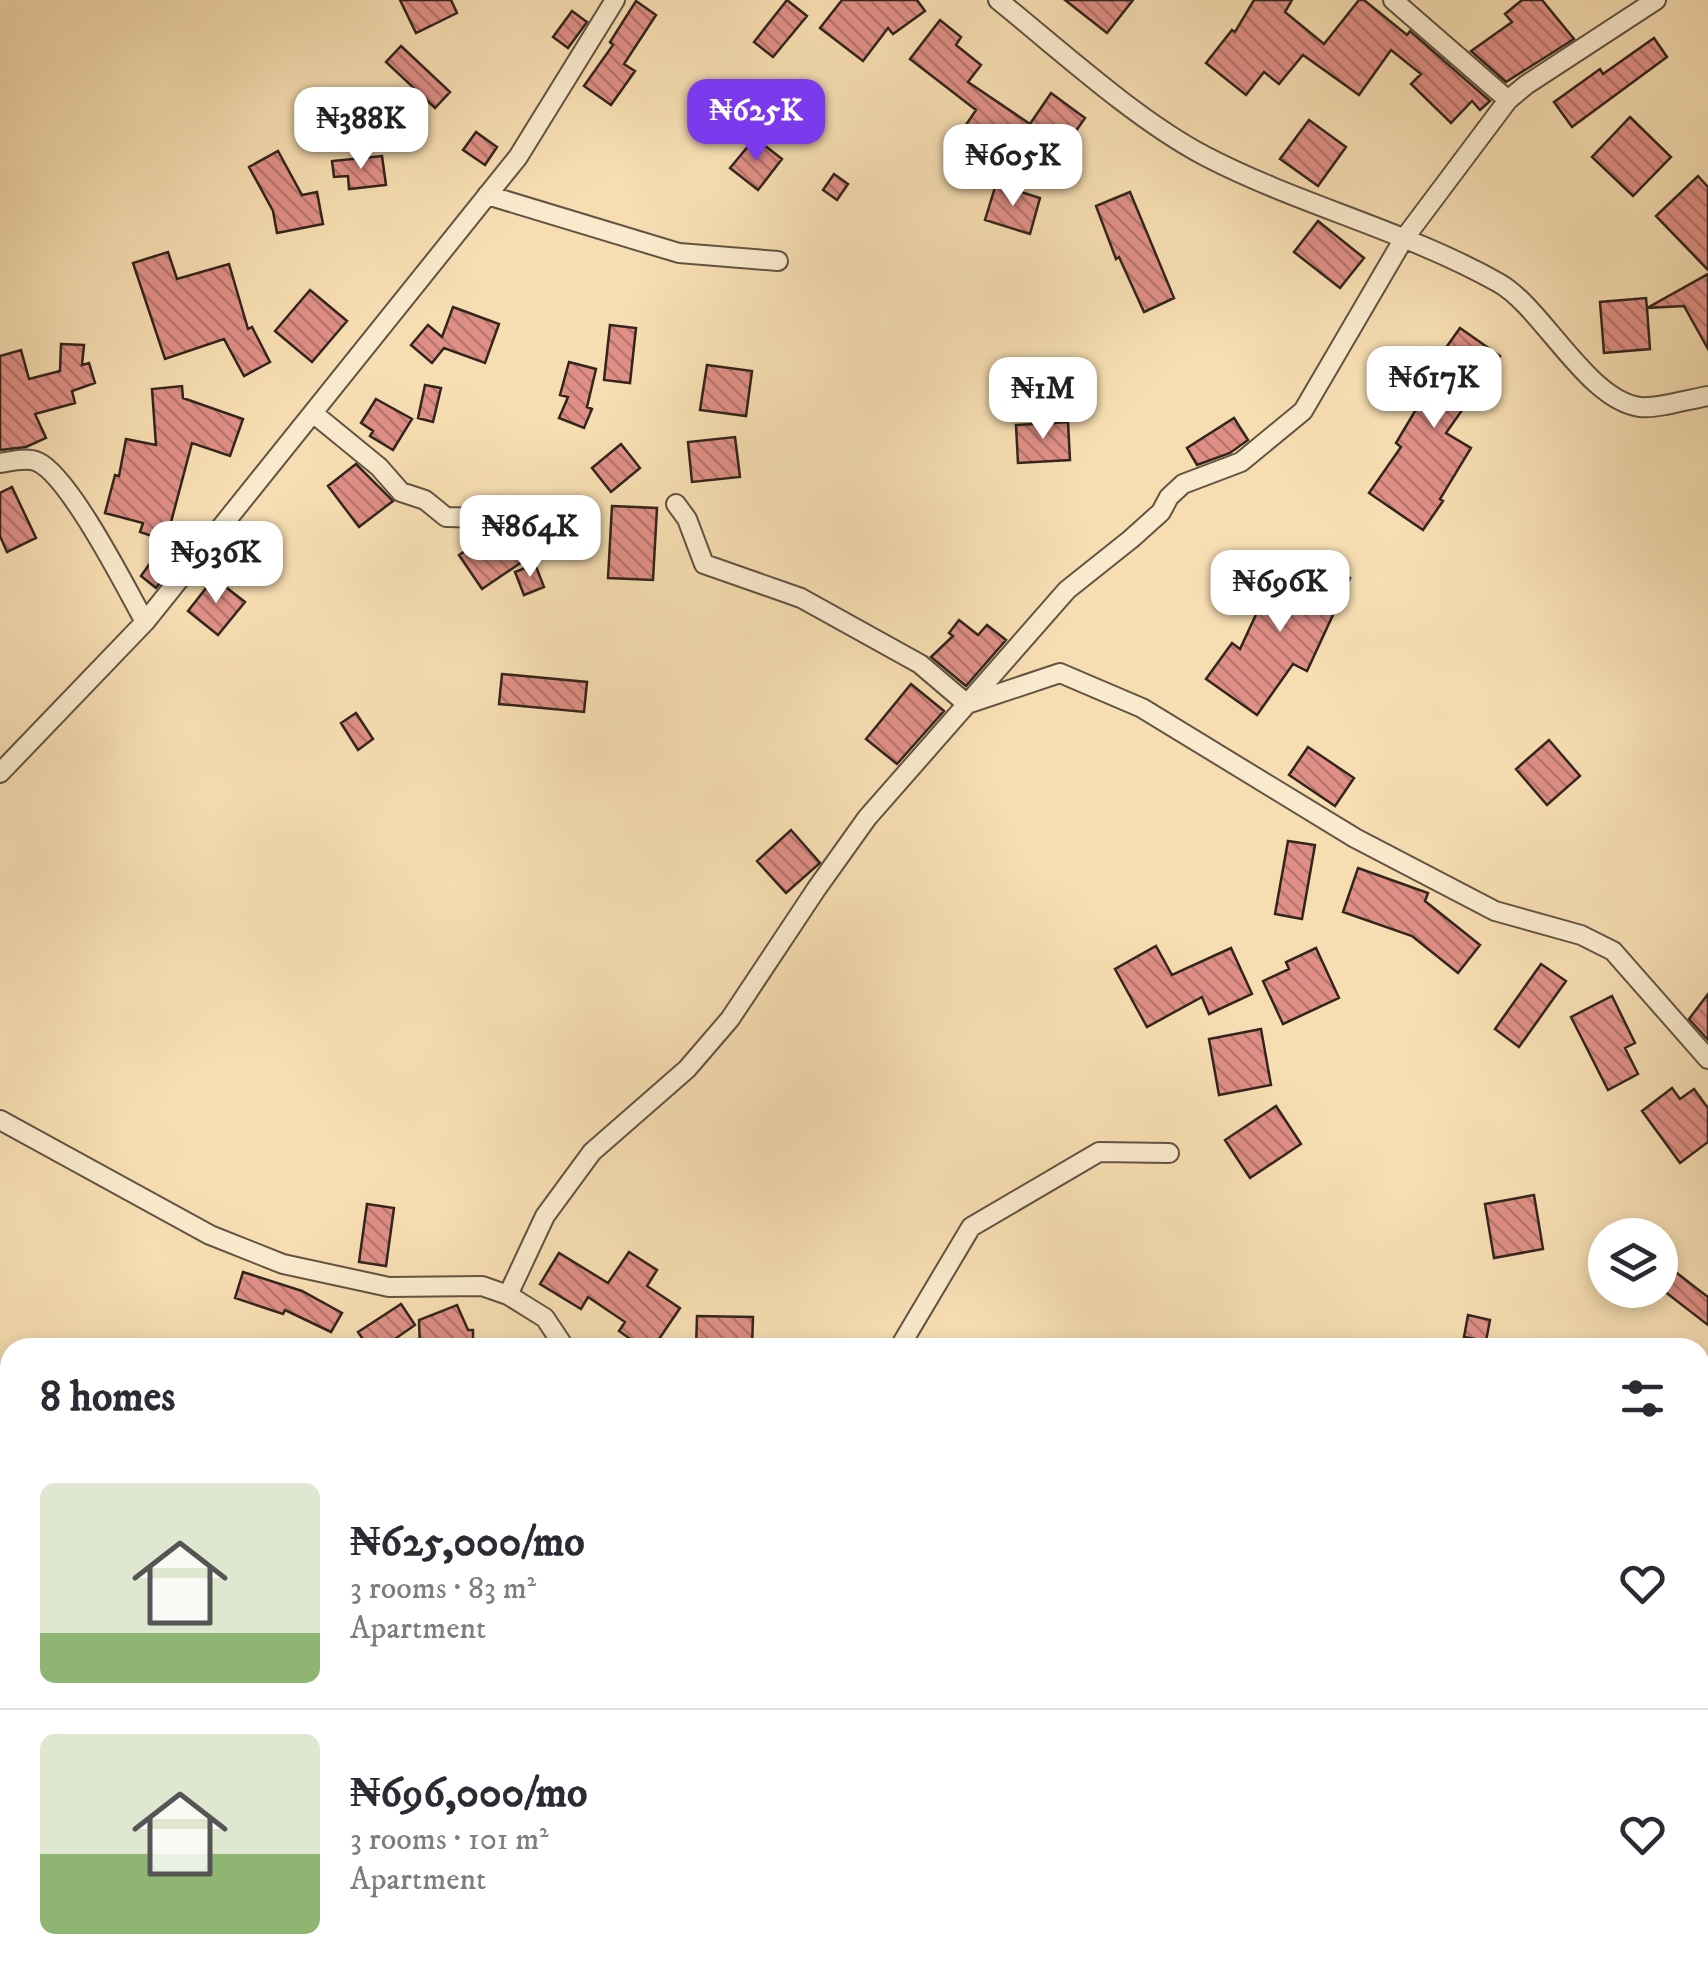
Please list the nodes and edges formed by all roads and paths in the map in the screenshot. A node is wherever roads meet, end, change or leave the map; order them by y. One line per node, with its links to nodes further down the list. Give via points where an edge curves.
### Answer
1 (615, 0): 6 (street)
2 (998, 0): 7 (street, via 1200,154)
3 (1393, 0): 5 (street)
4 (1656, 0): 5 (street)
5 (1508, 100): 7 (street)
6 (487, 196): 8 (street, via 679,253); 10 (street)
7 (1403, 240): 9 (street, via 1502,285 1604,392 1640,407); 15 (street, via 1303,411 1241,462 1183,484 1141,530 1067,590)
8 (778, 261)
9 (1708, 396)
10 (314, 413): 13 (street, via 401,492 446,517); 14 (street)
11 (0, 463): 14 (street, via 35,460 52,471)
12 (676, 504): 15 (street, via 704,564 801,598 920,664)
13 (487, 518)
14 (146, 622): 16 (street)
15 (967, 704): 17 (street, via 1060,672 1142,708 1355,838 1495,911 1613,951); 20 (street, via 867,818 730,1020 688,1069 592,1152 545,1216)
16 (0, 773)
17 (1708, 1059)
18 (0, 1120): 20 (street, via 210,1235 283,1264 389,1286 482,1286)
19 (1169, 1153): 22 (street, via 1099,1152 971,1227)
20 (508, 1295): 21 (street, via 545,1318)
21 (558, 1338)
22 (905, 1338)

